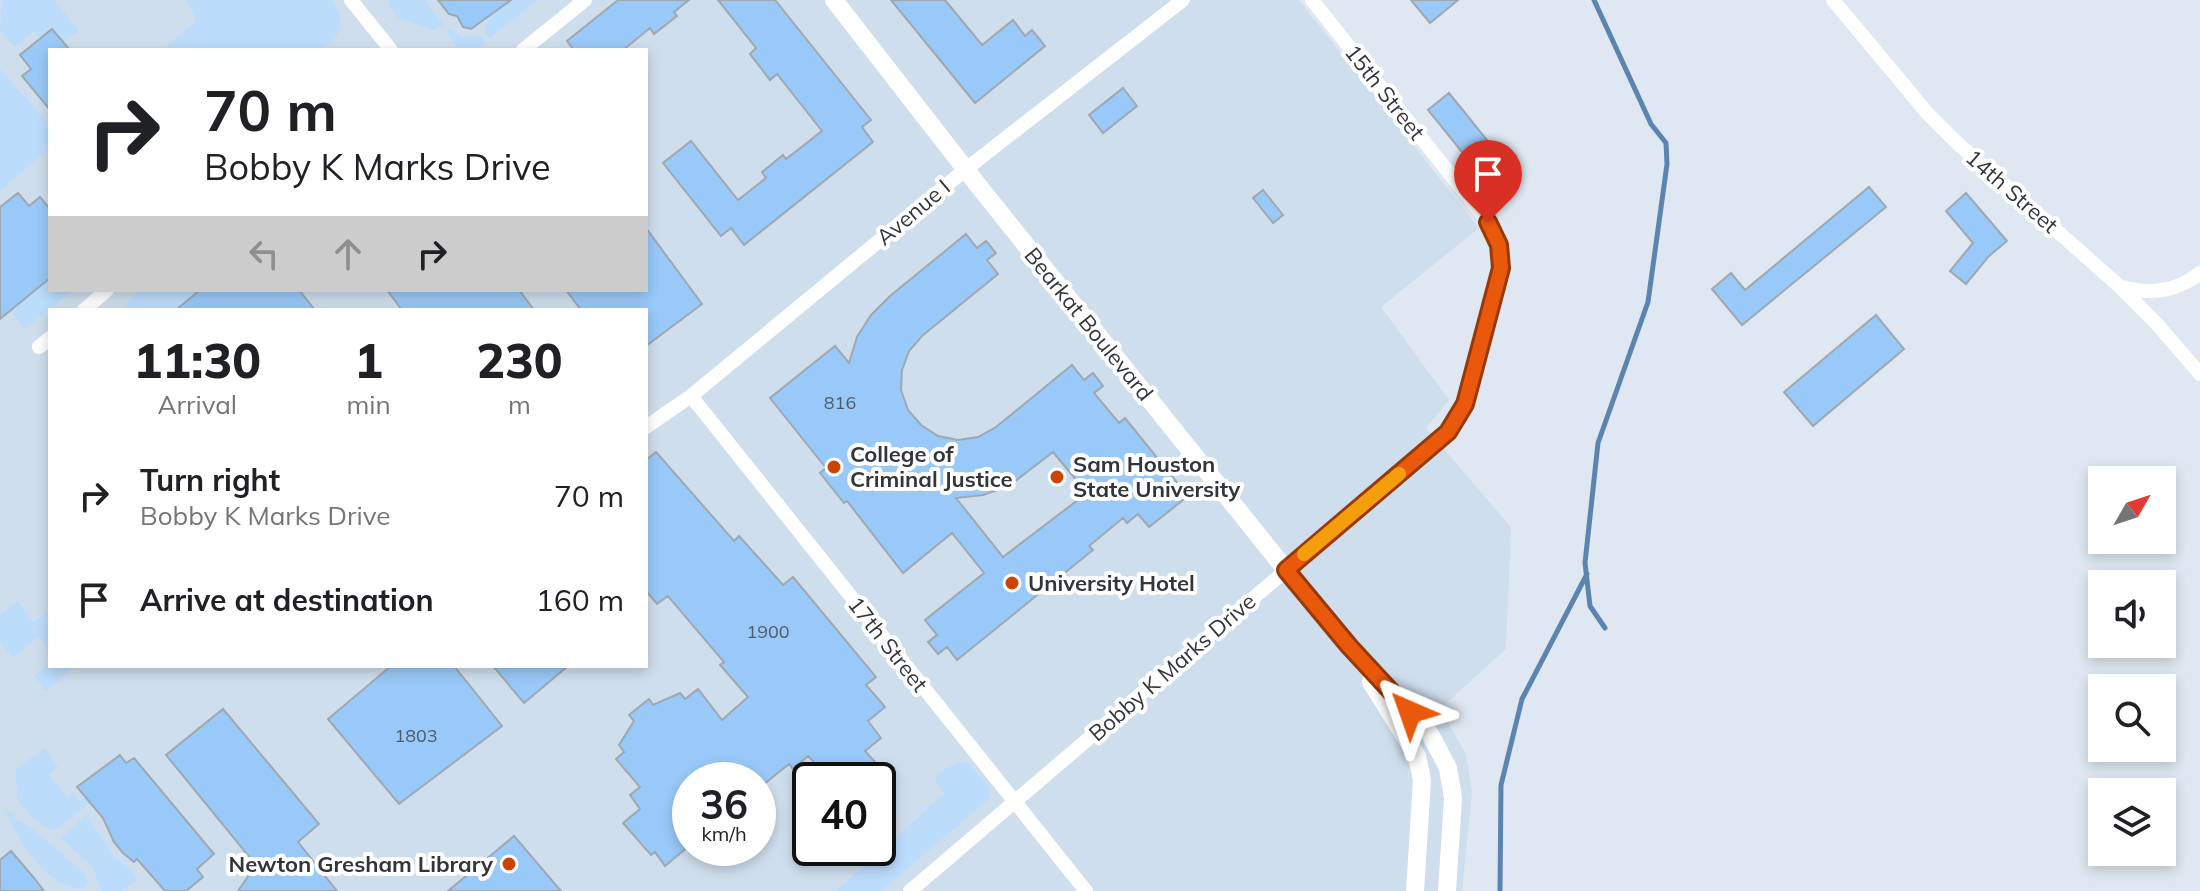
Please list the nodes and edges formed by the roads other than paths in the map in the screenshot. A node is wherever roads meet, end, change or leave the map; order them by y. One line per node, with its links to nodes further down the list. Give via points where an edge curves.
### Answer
1 (351, 0): 7 (street)
2 (585, 0): 8 (street)
3 (834, 0): 9 (street, Bearkat Boulevard)
4 (1183, 0): 9 (street, Avenue I)
5 (1312, 0): 10 (street, 15th Street)
6 (1833, 0): 12 (street, 14th Street, via 1954,140)
7 (389, 48)
8 (525, 48)
9 (966, 169): 16 (street, Avenue I); 18 (street, Bearkat Boulevard)
10 (1488, 222): 18 (street, Bobby K Marks Drive, via 1499,245 1501,268 1465,404 1448,432)
11 (2200, 273): 12 (street, via 2171,289)
12 (2118, 285): 15 (street, 14th Street)
13 (105, 292): 14 (street)
14 (86, 308)
15 (2200, 374)
16 (691, 396): 17 (street, Avenue I); 20 (street, 17th Street)
17 (648, 426)
18 (1286, 570): 19 (street, Bearkat Boulevard); 20 (street, Bobby K Marks Drive)
19 (1349, 646): 23 (street, Bearkat Boulevard, via 1417,756 1422,780); 24 (street, Bearkat Boulevard, via 1430,734 1448,768 1453,798)
20 (1014, 802): 21 (street, Bobby K Marks Drive); 22 (street, 17th Street)
21 (910, 891)
22 (1086, 891)
23 (1415, 891)
24 (1447, 891)

